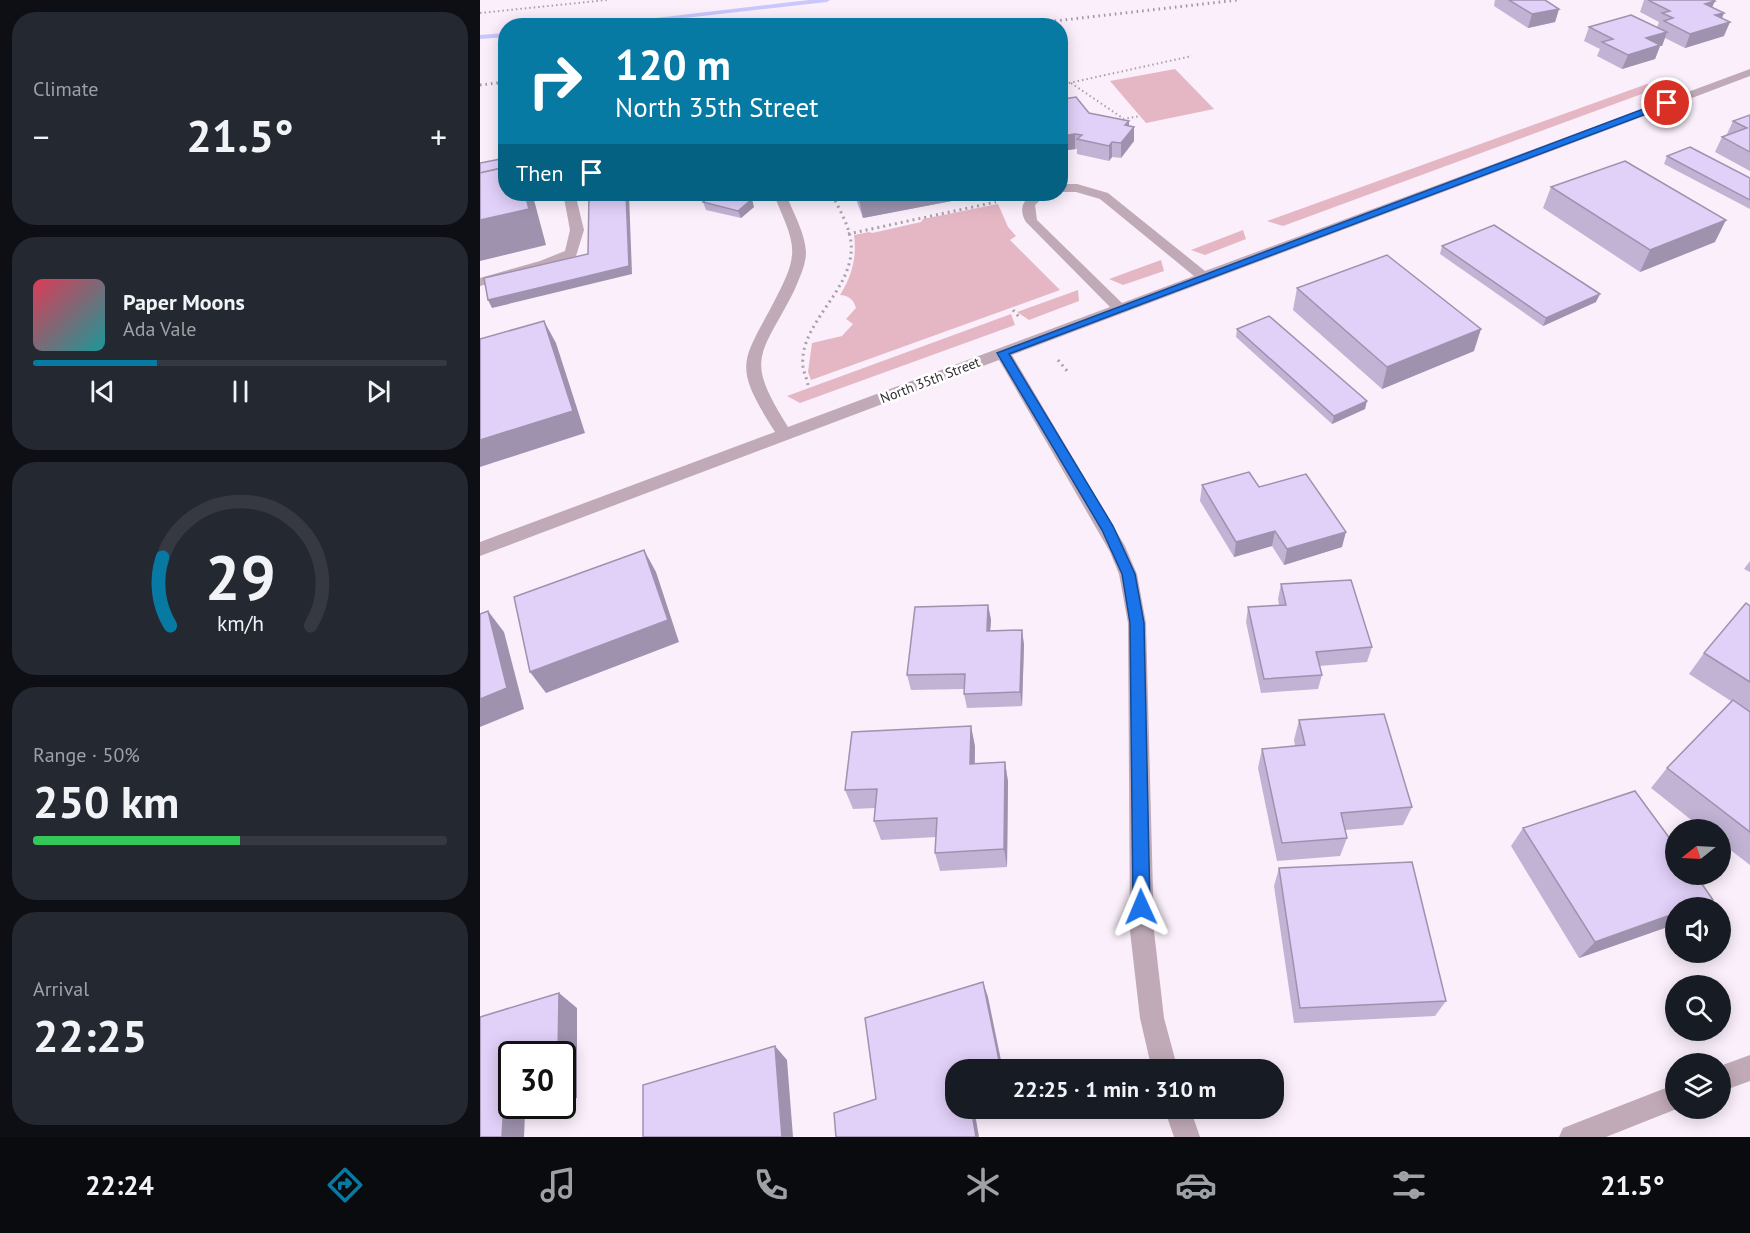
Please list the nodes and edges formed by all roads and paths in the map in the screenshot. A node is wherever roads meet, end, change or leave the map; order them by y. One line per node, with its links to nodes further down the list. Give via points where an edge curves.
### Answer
1 (607, 0): 2 (path)
2 (480, 13)
3 (1192, 56): 5 (path)
4 (1750, 72): 15 (street, North 35th Street)
5 (1071, 83): 6 (path); 7 (path, via 1124,119)
6 (1068, 84)
7 (1140, 116)
8 (1068, 188): 15 (street, via 1104,196)
9 (571, 201): 16 (street, via 577,230 570,253)
10 (782, 201): 20 (street, via 799,252 788,292 756,350 752,368 763,401)
11 (835, 201): 14 (path)
12 (1030, 201): 17 (street, via 1027,209 1032,222)
13 (996, 202): 14 (path)
14 (848, 234): 19 (path, via 851,252 844,280 813,326 803,354 802,372)
15 (1204, 277): 17 (street, North 35th Street)
16 (480, 282)
17 (1120, 309): 18 (street, North 35th Street)
18 (1003, 353): 20 (street, North 35th Street); 22 (street, via 1108,529 1130,582 1137,623 1142,942 1152,1018)
19 (808, 385)
20 (785, 435): 21 (street, North 35th Street)
21 (480, 549)
22 (1162, 1059)
23 (1750, 1068): 24 (street)
24 (1731, 1075)
25 (1665, 1101): 28 (street)
26 (1180, 1119): 27 (street)
27 (1186, 1137)
28 (1572, 1137)

